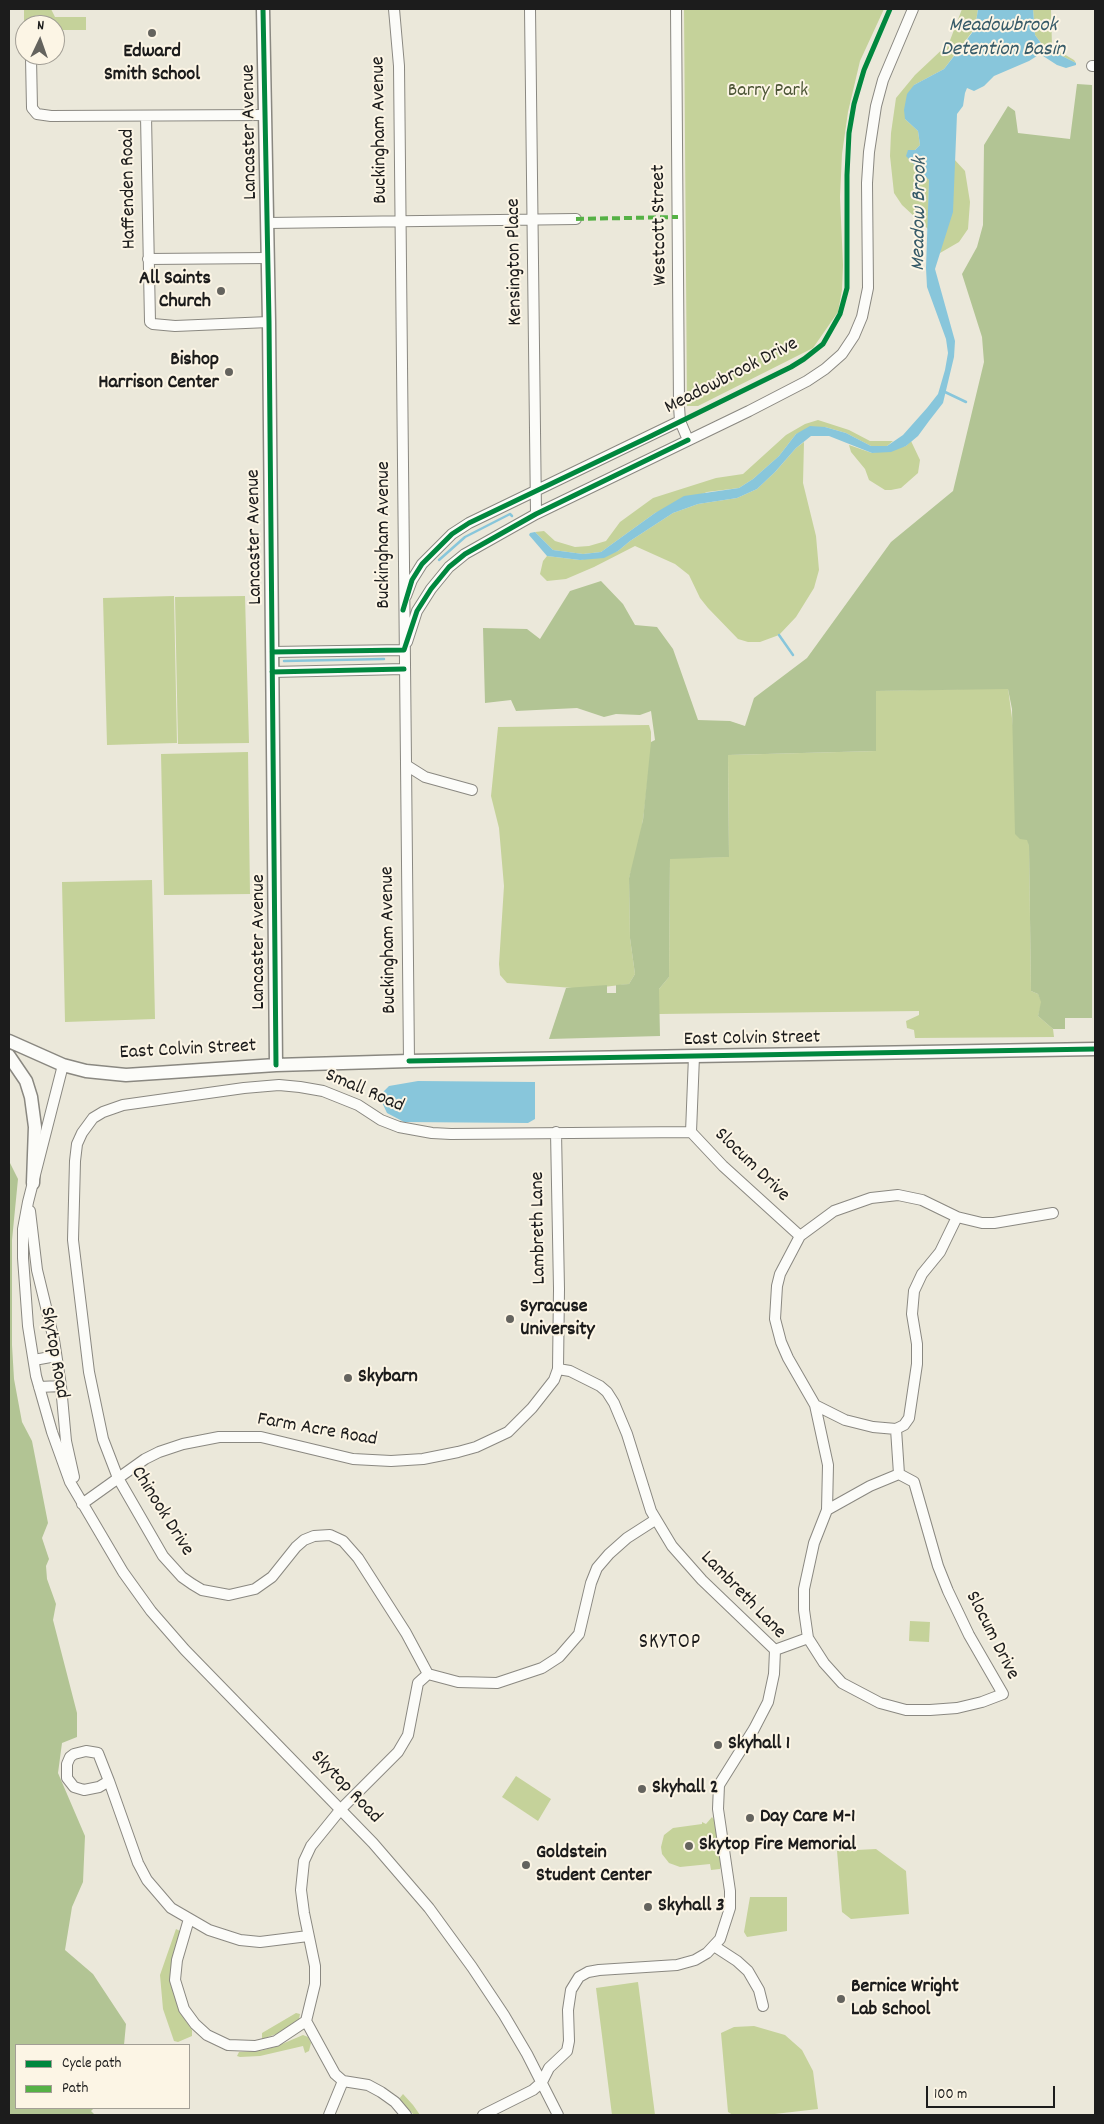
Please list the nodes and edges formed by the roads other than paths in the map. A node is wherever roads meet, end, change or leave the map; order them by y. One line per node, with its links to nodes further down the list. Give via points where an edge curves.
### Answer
1 (263, 9): 7 (street, Lancaster Avenue)
2 (394, 9): 11 (street, Buckingham Avenue, via 399,66)
3 (530, 9): 10 (street, Kensington Place)
4 (676, 9): 16 (street, Westcott Street)
5 (913, 9): 17 (street, Meadowbrook Drive, via 883,80 876,106 867,183 868,288 854,336 842,354 825,369)
6 (32, 65): 8 (street, via 32,108 37,114)
7 (266, 115): 8 (street); 12 (street, Lancaster Avenue)
8 (146, 116): 14 (street, Haffenden Road)
9 (576, 219): 10 (street)
10 (533, 220): 11 (street); 18 (street, Kensington Place)
11 (399, 222): 12 (street); 20 (street, Buckingham Avenue)
12 (267, 223): 13 (street, Lancaster Avenue)
13 (268, 258): 14 (street); 15 (street, Lancaster Avenue)
14 (148, 259): 15 (street, Haffenden Road, via 149,320 153,324)
15 (269, 322): 22 (street, Lancaster Avenue)
16 (680, 421): 17 (street, Westcott Street); 18 (street, Meadowbrook Drive)
17 (688, 440): 19 (street, Meadowbrook Drive)
18 (536, 491): 19 (street, Kensington Place); 20 (street, Meadowbrook Drive, via 469,523 438,546 412,580)
19 (536, 514): 21 (street, Meadowbrook Drive, via 465,554 449,568 417,610)
20 (403, 610): 21 (street, Buckingham Avenue)
21 (404, 650): 22 (street); 23 (street, Buckingham Avenue)
22 (272, 652): 24 (street, Lancaster Avenue)
23 (404, 669): 24 (street); 25 (street, Buckingham Avenue)
24 (272, 672): 33 (street, Lancaster Avenue)
25 (406, 764): 26 (street, via 436,782); 31 (street, Buckingham Avenue)
26 (472, 790)
27 (9, 1042): 32 (street, East Colvin Street)
28 (1095, 1049): 30 (street, East Colvin Street)
29 (9, 1056): 36 (street, via 26,1081 31,1098 35,1127)
30 (694, 1056): 31 (street, East Colvin Street); 35 (street, Slocum Drive)
31 (410, 1061): 33 (street, East Colvin Street)
32 (64, 1065): 33 (street, East Colvin Street, via 126,1075); 36 (street, Skytop Road)
33 (276, 1065)
34 (556, 1132): 35 (street, Small Road); 41 (street, Small Road, via 451,1134 414,1131 381,1120 358,1105 323,1091 300,1086 244,1088 123,1105 93,1118 77,1144); 44 (street, Lambreth Lane)
35 (692, 1132): 40 (street, Slocum Drive, via 723,1166)
36 (33, 1183): 37 (street, Skytop Road)
37 (28, 1202): 42 (street, Skytop Road, via 37,1270); 43 (street, Skytop Road, via 23,1229 23,1258 28,1326)
38 (1053, 1213): 39 (street, Slocum Drive, via 994,1223)
39 (957, 1217): 40 (street, Slocum Drive, via 922,1200 898,1195 883,1196 834,1211); 48 (street, via 940,1252 922,1274 914,1291 915,1386 909,1418)
40 (800, 1236): 47 (street, Slocum Drive, via 780,1274 775,1319 788,1358)
41 (73, 1240): 50 (street, Chinook Drive, via 89,1372 103,1439)
42 (56, 1356): 43 (street); 45 (street, Skytop Road)
43 (37, 1360): 46 (street, Skytop Road)
44 (558, 1369): 50 (street, Farm Acre Road, via 554,1380 508,1432 458,1452 423,1459 369,1461 260,1437 236,1436 183,1444 159,1452); 53 (street, Lambreth Lane, via 570,1371 600,1386 614,1403)
45 (61, 1386): 46 (street); 51 (street, Skytop Road, via 66,1441)
46 (42, 1387): 51 (street, Skytop Road, via 51,1430 70,1482)
47 (815, 1405): 48 (street, via 845,1420); 52 (street, Slocum Drive, via 828,1464)
48 (896, 1429): 49 (street)
49 (899, 1474): 52 (street); 54 (street, Slocum Drive, via 914,1482 948,1591 1003,1694 965,1706 930,1710 906,1710 880,1703 842,1684)
50 (118, 1478): 51 (street, Farm Acre Road); 56 (street, Chinook Drive, via 164,1556 182,1577 215,1594 242,1593 265,1584 304,1540 330,1535 343,1541 358,1558 406,1633)
51 (82, 1504): 58 (street, Skytop Road, via 122,1572 165,1628)
52 (827, 1510): 54 (street, Slocum Drive, via 814,1543 804,1589)
53 (655, 1520): 55 (street, Lambreth Lane, via 672,1546 702,1580); 56 (street, via 627,1538 597,1568 579,1634 559,1657 542,1668 497,1684 458,1682)
54 (808, 1638): 55 (street)
55 (775, 1650): 61 (street, Lambreth Lane, via 768,1702 719,1785 718,1809 730,1908 726,1925)
56 (428, 1674): 58 (street, via 418,1683 408,1735 398,1752)
57 (109, 1782): 57 (street, via 98,1753 86,1751 70,1757 67,1778 74,1787 84,1790); 59 (street, via 147,1880 171,1908)
58 (342, 1809): 60 (street, via 316,1840 304,1861 301,1890); 65 (street, Skytop Road, via 429,1908 504,2015)
59 (189, 1920): 60 (street, via 240,1940 260,1942); 63 (street, via 177,1960 175,1980 184,2009 207,2035 228,2045 255,2046 276,2041)
60 (308, 1936): 63 (street, via 315,1966 315,1984)
61 (714, 1946): 62 (street, via 748,1972 759,1990); 65 (street, Lambreth Lane, via 695,1960 677,1965 599,1970 579,1977 571,1990 567,2051 550,2068)
62 (763, 2006)
63 (306, 2021): 64 (street, via 335,2074)
64 (343, 2081): 66 (street); 67 (street, via 368,2085 395,2102)
65 (542, 2082): 68 (street, Lambreth Lane, via 505,2106); 69 (street, Skytop Road)
66 (329, 2115)
67 (406, 2115)
68 (483, 2115)
69 (558, 2115)

